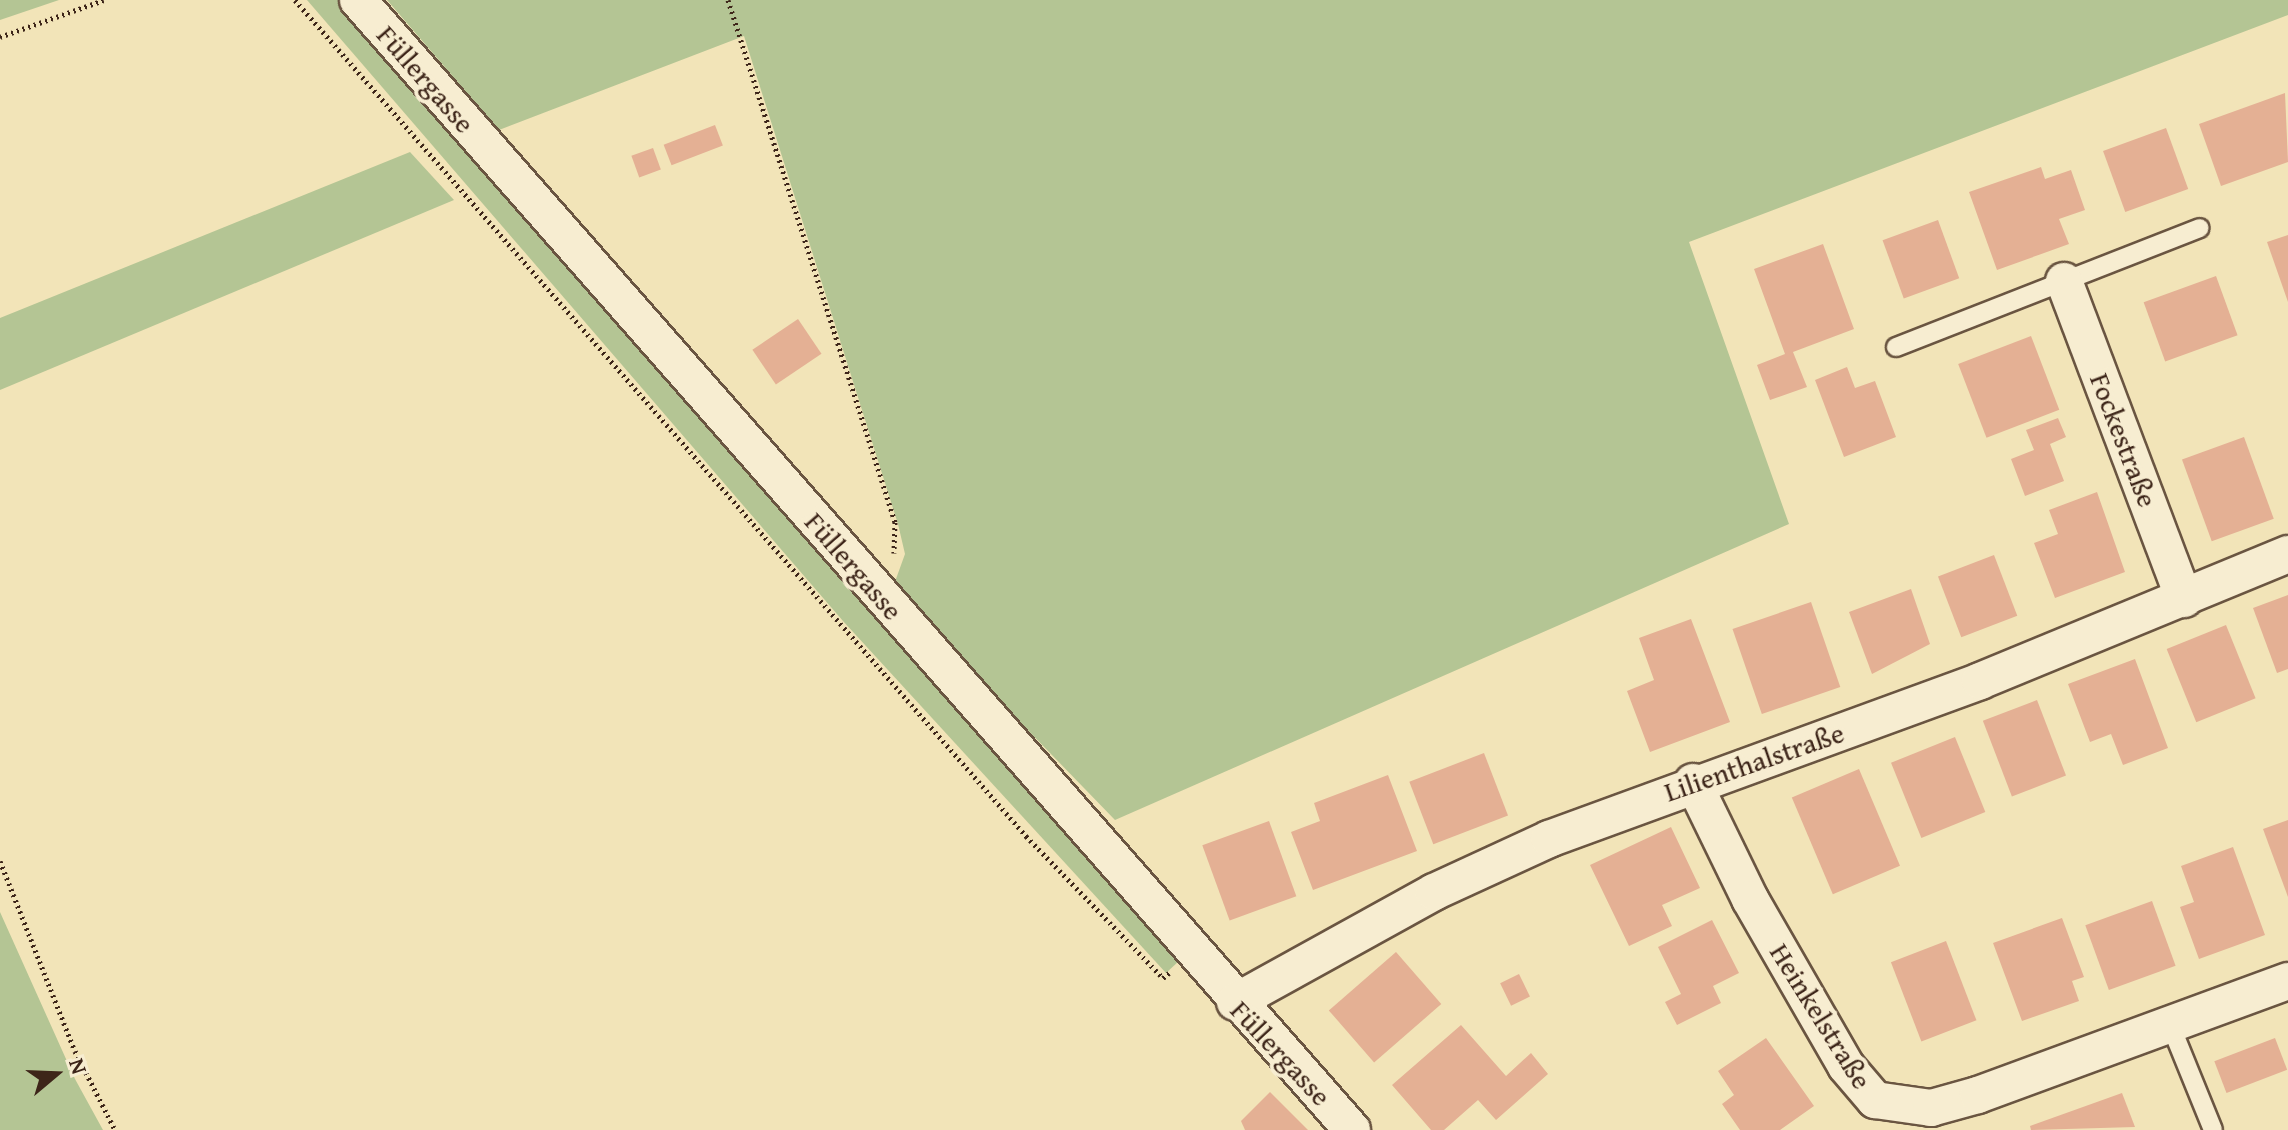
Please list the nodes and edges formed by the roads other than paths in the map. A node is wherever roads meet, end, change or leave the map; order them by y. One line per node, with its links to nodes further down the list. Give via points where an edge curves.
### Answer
1 (358, 0): 9 (street, Füllergasse)
2 (2200, 228): 3 (lane)
3 (2064, 281): 4 (lane); 6 (street, Fockestraße)
4 (1896, 347)
5 (2288, 554): 6 (street, Lilienthalstraße)
6 (2184, 599): 7 (street, Lilienthalstraße, via 1905,710)
7 (1693, 782): 9 (street, Lilienthalstraße, via 1434,892); 10 (street, Heinkelstraße, via 1772,938 1846,1066 1875,1100 1901,1109 1943,1105)
8 (2288, 981): 10 (street, Heinkelstraße)
9 (1235, 1002): 11 (street, Füllergasse)
10 (2170, 1024): 12 (lane)
11 (1352, 1130)
12 (2213, 1130)

